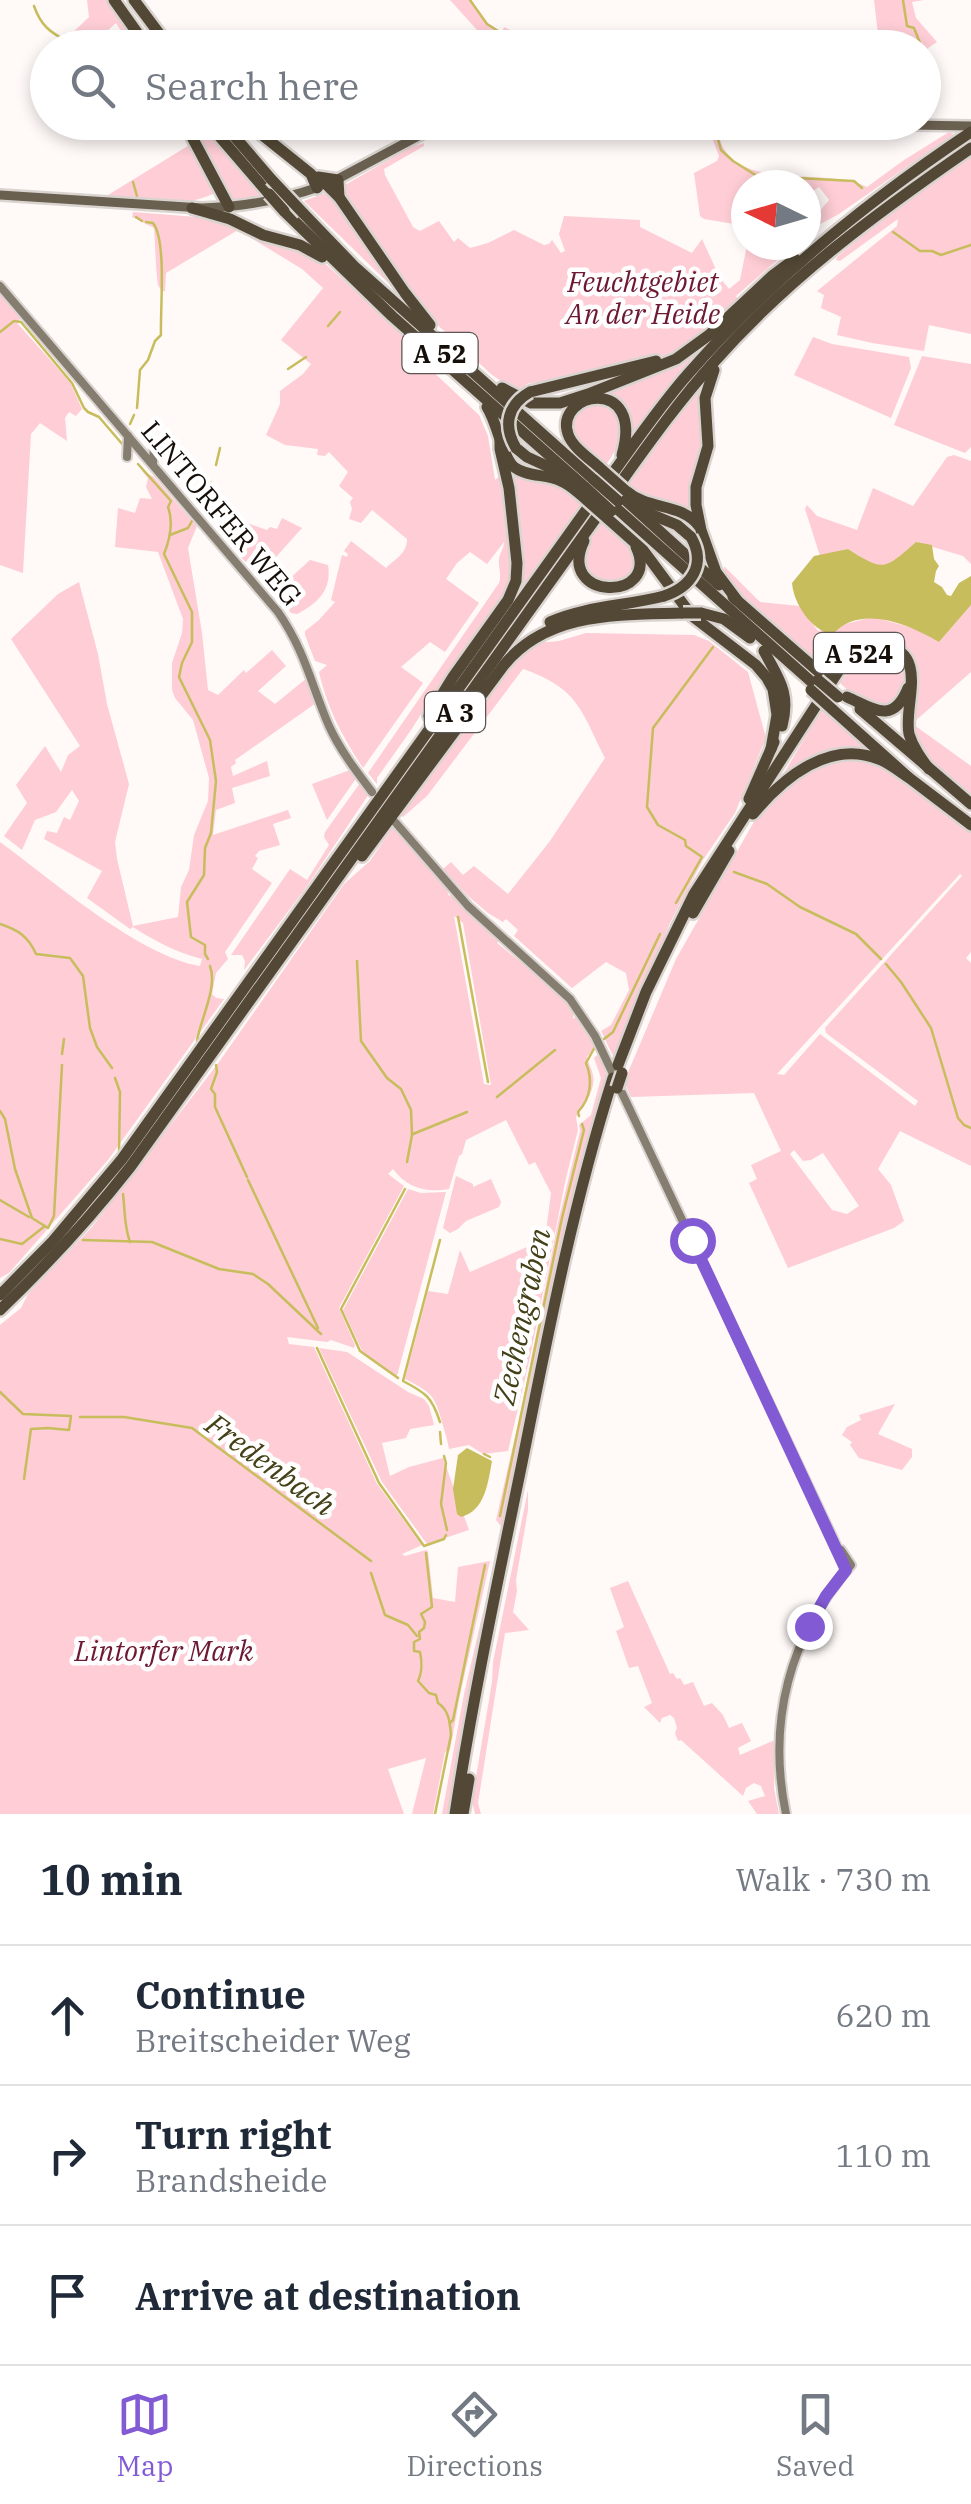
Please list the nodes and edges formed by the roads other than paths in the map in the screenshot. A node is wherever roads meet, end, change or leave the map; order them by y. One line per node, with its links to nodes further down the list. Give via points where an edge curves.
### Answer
1 (116, 0): 3 (highway)
2 (132, 0): 4 (highway); 5 (highway)
3 (136, 30)
4 (151, 30)
5 (156, 30)
6 (941, 134): 7 (main road)
7 (969, 136): 20 (highway, A 3); 25 (highway, A 3)
8 (193, 140): 13 (highway)
9 (231, 140): 15 (highway)
10 (231, 140): 15 (highway)
11 (269, 140): 14 (highway)
12 (410, 140): 14 (main road)
13 (216, 182): 17 (highway); 18 (highway, via 214,195)
14 (324, 182): 17 (main road, via 284,198); 24 (highway)
15 (271, 183): 19 (highway); 19 (highway, bridge)
16 (0, 195): 18 (main road)
17 (234, 206): 18 (main road); 21 (highway)
18 (197, 208): 21 (highway)
19 (298, 212): 22 (highway); 24 (highway); 27 (highway, A 52); 37 (highway, A 52, via 404,321)
20 (848, 222): 26 (highway, via 772,276); 35 (highway, A 3, via 707,353)
21 (249, 228): 22 (highway, via 305,248)
22 (354, 281): 29 (highway)
23 (0, 286): 32 (main road, LINTORFER WEG)
24 (430, 325): 28 (highway)
25 (740, 334): 39 (highway, A 3, via 677,406); 41 (highway, via 706,391 708,446 695,494)
26 (697, 345): 28 (highway, via 560,403 538,404); 37 (highway, bridge, via 518,400 508,418 516,448)
27 (452, 353): 30 (highway); 37 (highway, A 52)
28 (502, 388): 30 (highway)
29 (474, 389): 31 (highway); 37 (highway)
30 (539, 424): 37 (highway)
31 (500, 434): 37 (highway, via 514,467 564,482); 50 (highway, via 517,563 513,590)
32 (128, 436): 34 (main road); 36 (main road, LINTORFER WEG)
33 (154, 443): 36 (main road)
34 (127, 457)
35 (620, 463): 37 (highway, via 628,433 619,408 598,399 577,405 566,423); 50 (highway, A 3)
36 (153, 464): 50 (main road, LINTORFER WEG, via 286,624 331,729)
37 (590, 482): 38 (highway, bridge); 38 (highway, A 52, bridge)
38 (616, 504): 40 (highway); 41 (highway); 42 (highway, A 52); 43 (highway); 46 (highway, A 52)
39 (593, 522): 40 (highway, via 580,563 586,577 603,588 624,586 639,570 639,551); 56 (highway, A 3)
40 (627, 530): 42 (highway); 47 (highway, via 692,616 766,678 777,716)
41 (696, 534): 43 (highway); 45 (highway, bridge, via 694,575 683,588 555,620 526,638)
42 (661, 549): 46 (highway, A 52)
43 (736, 600): 46 (highway)
44 (764, 650): 45 (highway, bridge, via 729,622 701,613 607,616 531,639); 46 (highway); 47 (highway, via 785,700)
45 (504, 665): 56 (highway)
46 (829, 692): 48 (highway); 49 (highway); 51 (highway, A 52); 52 (highway, A 52); 54 (highway, A 524, via 874,711 890,709 906,692 908,678 904,664 877,648 849,662)
47 (771, 749): 55 (highway)
48 (928, 769): 51 (highway); 55 (highway, A 524, via 909,733 910,667 891,647 867,645 843,664)
49 (908, 777): 52 (highway); 54 (highway, via 868,756 824,758 776,788)
50 (375, 795): 58 (highway, A 3, via 122,1159)
51 (971, 806)
52 (971, 821)
53 (395, 822): 60 (main road, via 468,906 570,999 595,1036)
54 (747, 822): 57 (highway, A 524, via 670,956)
55 (728, 838): 57 (highway, A 524, via 664,952)
56 (320, 904): 59 (highway, A 3, via 100,1205)
57 (617, 1076): 62 (highway, A 524, via 566,1283); 63 (highway, A 524, via 585,1170 559,1280)
58 (0, 1295)
59 (0, 1310)
60 (835, 1543): 61 (main road); 61 (main road)
61 (849, 1561): 65 (main road, via 809,1626 786,1688 779,1758)
62 (471, 1767): 63 (highway, A 524); 64 (highway)
63 (457, 1812)
64 (472, 1814)
65 (786, 1814)

